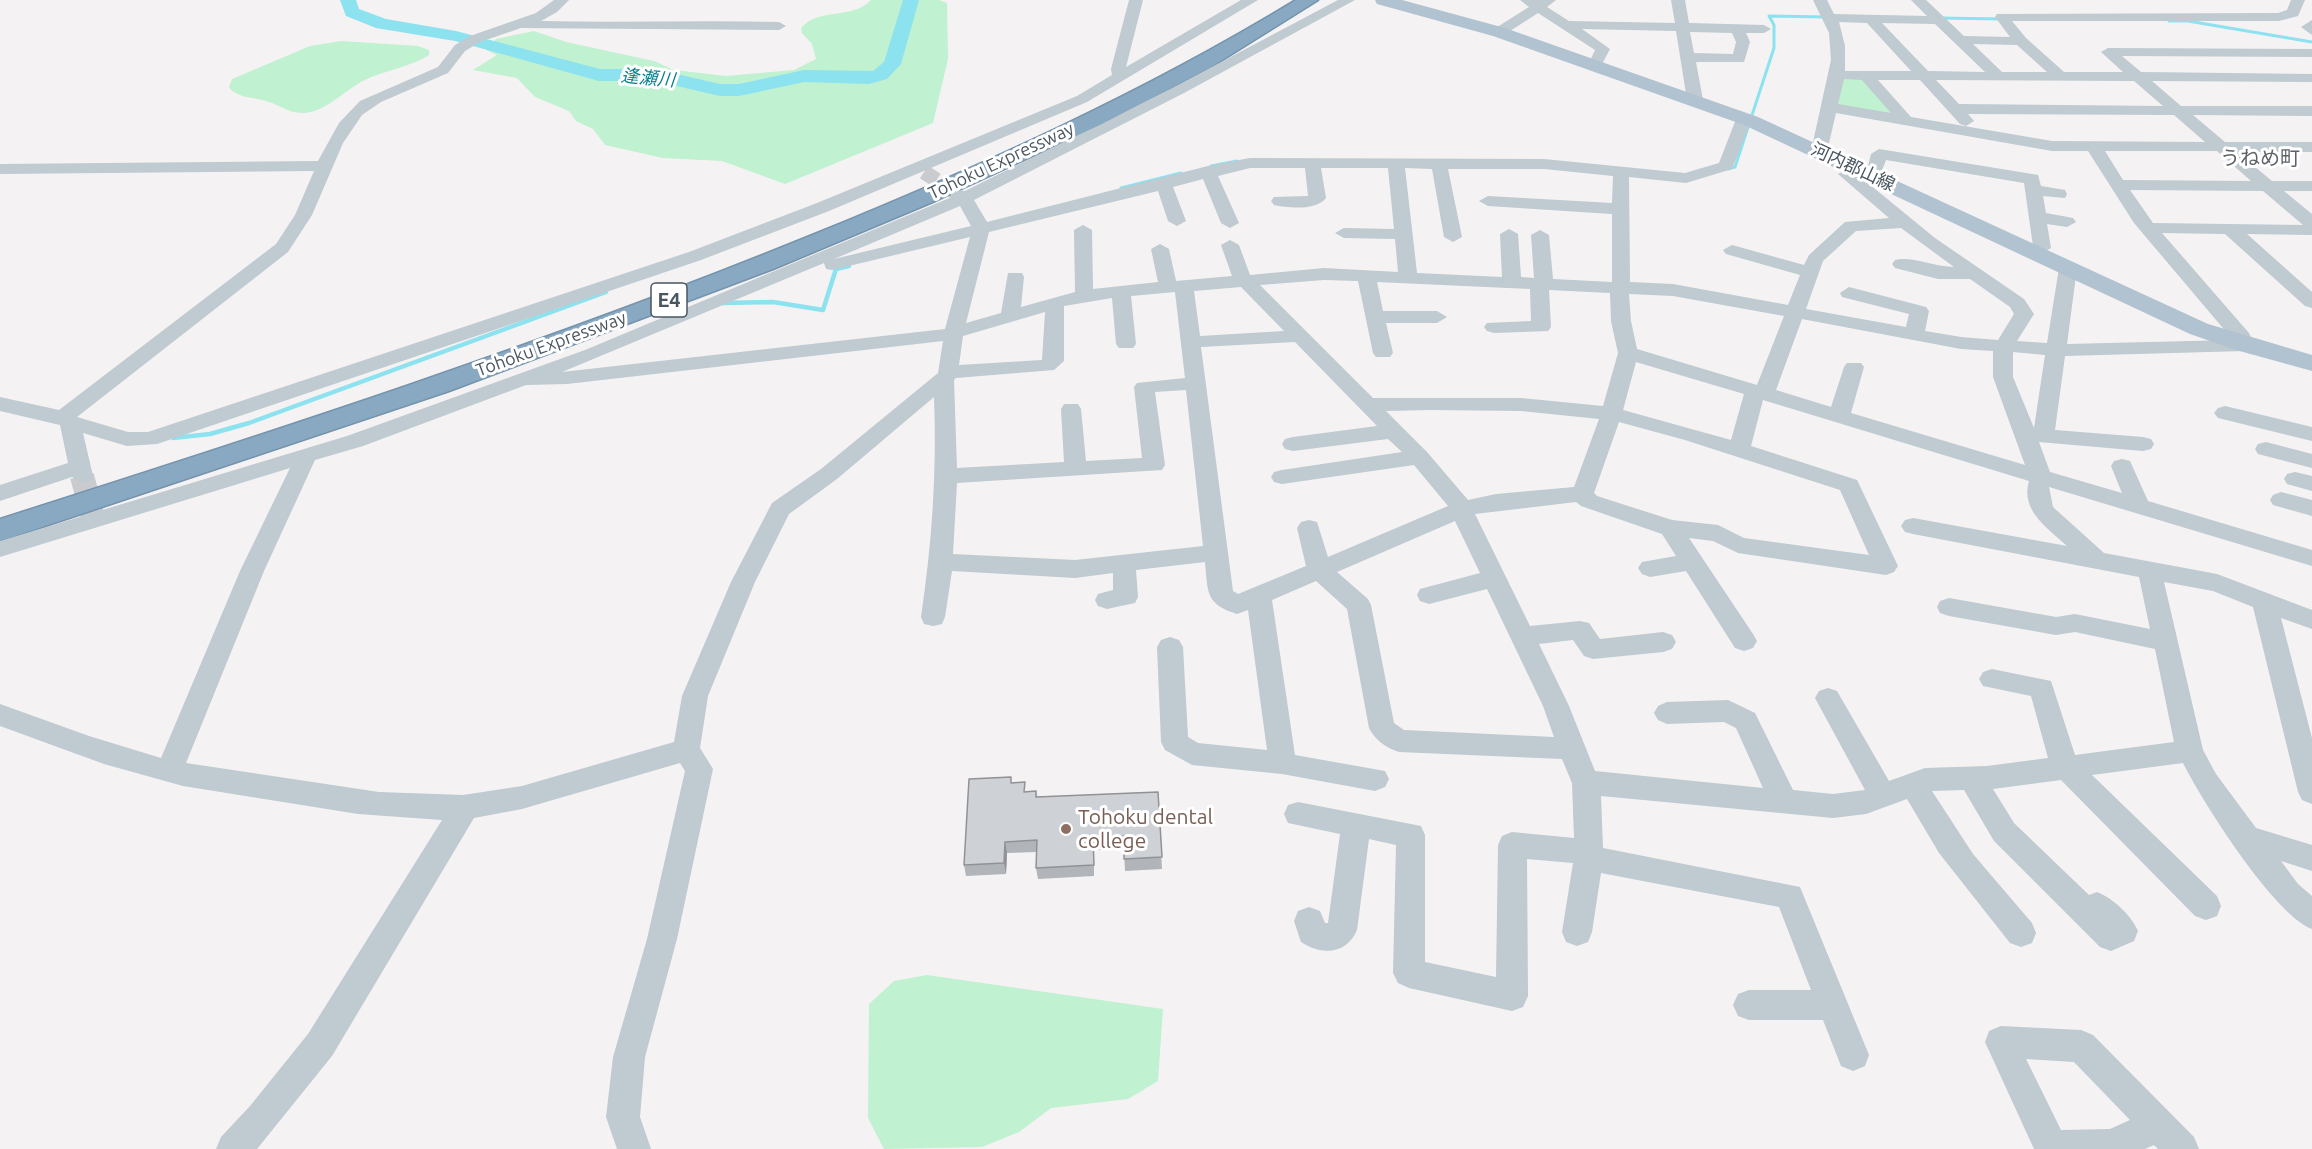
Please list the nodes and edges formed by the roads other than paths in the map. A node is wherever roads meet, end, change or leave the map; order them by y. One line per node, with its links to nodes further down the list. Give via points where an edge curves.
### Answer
1 (562, 0): 25 (street, via 549,11)
2 (1136, 0): 45 (street, via 1118,69)
3 (1251, 0): 45 (street)
4 (1288, 0): 162 (highway, Tohoku Expressway / E4, via 1216,43 1096,105 793,239 402,383)
5 (1309, 0): 166 (highway, Tohoku Expressway / E4, via 1110,110 934,193 813,244 398,399)
6 (1348, 0): 73 (street, via 1179,90)
7 (1383, 0): 33 (main road, 河内郡山線)
8 (1678, 0): 28 (street)
9 (1820, 0): 17 (street)
10 (1918, 0): 19 (street)
11 (1997, 0): 22 (street)
12 (2134, 0): 21 (street)
13 (2306, 0): 14 (street)
14 (2312, 1)
15 (1538, 2): 27 (street); 33 (street)
16 (2296, 5): 18 (street); 21 (street, via 2293,13 2279,17)
17 (1828, 17): 20 (street); 39 (street, via 1838,44)
18 (2312, 17)
19 (1937, 18): 20 (street); 34 (street)
20 (1871, 19): 41 (street)
21 (2160, 19): 23 (street)
22 (2009, 21): 23 (street); 35 (street)
23 (2104, 22): 31 (street)
24 (2312, 24): 32 (street, via 2308,27)
25 (511, 26): 26 (street); 62 (street, via 468,43 443,69 357,111)
26 (779, 26)
27 (1567, 26): 28 (street); 38 (street, via 1602,49)
28 (1683, 27): 29 (street); 37 (street)
29 (1737, 29): 30 (street); 37 (street, via 1743,42 1739,58)
30 (1764, 29)
31 (2188, 31)
32 (2312, 31)
33 (1499, 32): 38 (main road, 河内郡山線)
34 (1961, 40): 35 (street); 42 (street)
35 (2021, 40): 43 (street)
36 (2312, 54): 44 (street, via 2108,52)
37 (1688, 57): 47 (street)
38 (1594, 65): 47 (main road, 河内郡山線)
39 (1836, 75): 40 (street); 48 (street)
40 (1866, 75): 41 (street); 52 (street)
41 (1924, 75): 42 (street); 49 (street)
42 (1997, 75): 43 (street)
43 (2060, 76): 44 (street)
44 (2137, 77): 46 (street); 50 (street)
45 (1120, 78): 139 (street, via 1082,99 921,170 695,255 149,439 127,439)
46 (2308, 80)
47 (1695, 100): 53 (main road, 河内郡山線)
48 (1829, 107): 52 (street); 58 (street, via 1821,143)
49 (1955, 109): 50 (street); 54 (street)
50 (2177, 110): 51 (street); 56 (street)
51 (2312, 111)
52 (1906, 121): 54 (street)
53 (1751, 122): 58 (main road, 河内郡山線); 65 (street, via 1728,164 1720,168 1686,178)
54 (1978, 134): 55 (street, via 2045,146)
55 (2094, 147): 56 (street); 69 (street)
56 (2221, 147): 57 (street); 70 (street)
57 (2312, 147)
58 (1815, 149): 66 (main road, 河内郡山線)
59 (1312, 162): 60 (street); 64 (street, via 1250,163); 74 (street, via 1317,198)
60 (1396, 163): 61 (street); 88 (street)
61 (1439, 163): 65 (street, via 1544,164); 91 (street)
62 (326, 166): 63 (street); 139 (street, via 308,209 282,248)
63 (0, 168)
64 (1208, 171): 68 (street); 103 (street)
65 (1621, 171): 76 (street)
66 (1862, 171): 67 (street, via 1875,169 1878,154); 79 (street, via 1846,174); 94 (main road, 河内郡山線)
67 (2032, 180): 72 (street); 77 (street)
68 (1163, 182): 78 (street); 82 (street)
69 (2119, 185): 70 (street); 83 (street)
70 (2268, 186): 71 (street); 81 (street)
71 (2312, 186)
72 (2060, 194)
73 (961, 196): 82 (street); 99 (street)
74 (1280, 201)
75 (1488, 201): 76 (street)
76 (1621, 209): 107 (street)
77 (2037, 217): 80 (street); 94 (street, via 2042,248)
78 (1177, 220)
79 (1905, 222): 97 (street, via 1851,226 1815,259); 98 (street)
80 (2067, 222)
81 (2312, 223)
82 (981, 227): 99 (street, via 857,260); 118 (street)
83 (2149, 228): 84 (street); 123 (street)
84 (2230, 229): 86 (street); 111 (street)
85 (1083, 230): 110 (street)
86 (2312, 230)
87 (1344, 233): 88 (street)
88 (1404, 234): 102 (street)
89 (1509, 234): 104 (street)
90 (1540, 236): 105 (street)
91 (1453, 237)
92 (1160, 249): 106 (street)
93 (1732, 250): 97 (street)
94 (2035, 252): 96 (main road, 河内郡山線)
95 (1901, 264): 98 (street, via 1938,273)
96 (2068, 268): 123 (main road, 河内郡山線); 125 (street)
97 (1810, 272): 113 (street)
98 (1973, 273): 124 (street, via 2018,303 2024,314)
99 (780, 274): 131 (street)
100 (1366, 276): 102 (street); 103 (street, via 1292,275); 115 (street)
101 (1015, 277): 114 (street)
102 (1408, 277): 104 (street)
103 (1245, 280): 106 (street); 120 (street)
104 (1512, 283): 105 (street)
105 (1542, 285): 107 (street); 117 (street, via 1541,327)
106 (1176, 286): 108 (street); 121 (street)
107 (1618, 287): 113 (street, via 1673,290); 127 (street)
108 (1120, 290): 110 (street); 122 (street)
109 (1849, 293): 119 (street, via 1919,311)
110 (1084, 296): 112 (street)
111 (2312, 302)
112 (1055, 303): 114 (street); 130 (street, via 1054,361 1047,366)
113 (1794, 311): 119 (street); 133 (street)
114 (1010, 316): 118 (street)
115 (1375, 317): 116 (street); 126 (street)
116 (1437, 317)
117 (1494, 327)
118 (954, 332): 130 (street); 131 (street, via 567,378)
119 (1915, 334): 124 (street, via 1961,344)
120 (1299, 336): 121 (street); 134 (street)
121 (1190, 342): 132 (street)
122 (1126, 344)
123 (2245, 345): 125 (street); 128 (main road, 河内郡山線)
124 (2003, 346): 125 (street); 143 (street, via 2003,377)
125 (2056, 349): 143 (street)
126 (1383, 353)
127 (1628, 353): 133 (street); 138 (street)
128 (2312, 363)
129 (1854, 367): 140 (street)
130 (946, 377): 153 (street); 195 (street, via 830,474 780,509 743,582 695,696)
131 (526, 379): 148 (street)
132 (1195, 383): 152 (street, via 1144,387 1154,465); 168 (street)
133 (1759, 392): 140 (street); 147 (street)
134 (1369, 405): 138 (street, via 1552,405); 141 (street)
135 (9, 406): 139 (street)
136 (1071, 409): 152 (street)
137 (2225, 413): 142 (street)
138 (1611, 414): 147 (street); 157 (street)
139 (68, 416): 156 (street, via 81,472)
140 (1839, 416): 155 (street)
141 (1394, 431): 144 (street); 149 (street)
142 (2312, 434)
143 (2035, 435): 145 (street); 155 (street)
144 (1293, 444)
145 (2143, 444)
146 (2266, 449): 150 (street)
147 (1739, 452): 165 (street, via 1849,485 1886,566 1738,545 1718,533)
148 (306, 457): 167 (street); 199 (street, via 252,571)
149 (1419, 457): 154 (street); 161 (street)
150 (2312, 461)
151 (2122, 466): 159 (street)
152 (1076, 469): 153 (street)
153 (945, 476): 171 (street)
154 (1282, 477)
155 (2041, 477): 159 (street); 170 (street, via 2037,491 2042,510)
156 (0, 493)
157 (1582, 495): 161 (street, via 1496,502); 165 (street, via 1589,501)
158 (2281, 500): 160 (street)
159 (2139, 506): 169 (street)
160 (2312, 508)
161 (1462, 509): 175 (street); 177 (street)
162 (0, 514)
163 (1913, 526): 170 (street)
164 (1309, 528): 175 (street)
165 (1670, 528): 173 (street)
166 (0, 530)
167 (0, 549)
168 (1215, 553): 172 (street); 179 (street, via 1221,596 1237,605)
169 (2312, 558)
170 (2095, 559): 176 (street)
171 (941, 562): 172 (street, via 1075,569); 183 (street)
172 (1124, 562): 180 (street, via 1126,597)
173 (1693, 562): 174 (street); 186 (street)
174 (1650, 568)
175 (1319, 570): 179 (street); 194 (street, via 1359,605 1382,728 1399,741)
176 (2150, 571): 181 (street, via 2217,583); 188 (street)
177 (1494, 578): 178 (street); 185 (street)
178 (1429, 595)
179 (1259, 597): 197 (street)
180 (1107, 600)
181 (2264, 601): 184 (street); 204 (street)
182 (1949, 607): 188 (street, via 2056,626 2075,623)
183 (933, 617)
184 (2312, 620)
185 (1523, 636): 187 (street, via 1580,630 1593,648); 194 (street)
186 (1744, 641)
187 (1663, 642)
188 (2166, 642): 196 (street)
189 (1170, 647): 197 (street, via 1175,742 1192,754)
190 (1992, 679): 198 (street, via 2042,688)
191 (1828, 698): 205 (street)
192 (1667, 713): 206 (street, via 1728,711 1746,721)
193 (0, 715): 199 (street, via 68,741)
194 (1572, 749): 202 (street)
195 (686, 750): 207 (street, via 550,789); 223 (street, via 699,769 662,939 629,1056 623,1118)
196 (2190, 751): 198 (street); 210 (street, via 2206,782)
197 (1282, 763): 200 (street)
198 (2066, 769): 201 (street); 214 (street)
199 (169, 771): 207 (street, via 355,802)
200 (1374, 779)
201 (1972, 779): 203 (street, via 1925,780); 213 (street, via 2004,832 2110,937 2123,931)
202 (1586, 780): 206 (street); 211 (street)
203 (1914, 784): 205 (street); 218 (street, via 1952,853)
204 (2312, 792)
205 (1883, 796): 206 (street, via 1833,806)
206 (1784, 802)
207 (466, 807): 222 (street, via 320,1045)
208 (1298, 814): 209 (street)
209 (1356, 825): 211 (street, via 1411,835 1409,973 1512,996 1512,844); 216 (street, via 1342,930 1324,939 1312,932)
210 (2247, 838): 212 (street); 215 (street, via 2288,893)
211 (1589, 855): 217 (street); 220 (street, via 1789,896)
212 (2312, 858)
213 (2097, 906)
214 (2206, 906)
215 (2312, 915)
216 (1309, 921)
217 (1577, 932)
218 (2021, 933)
219 (1749, 1005): 220 (street)
220 (1833, 1005): 221 (street)
221 (1853, 1055)
222 (233, 1149)
223 (634, 1149)

